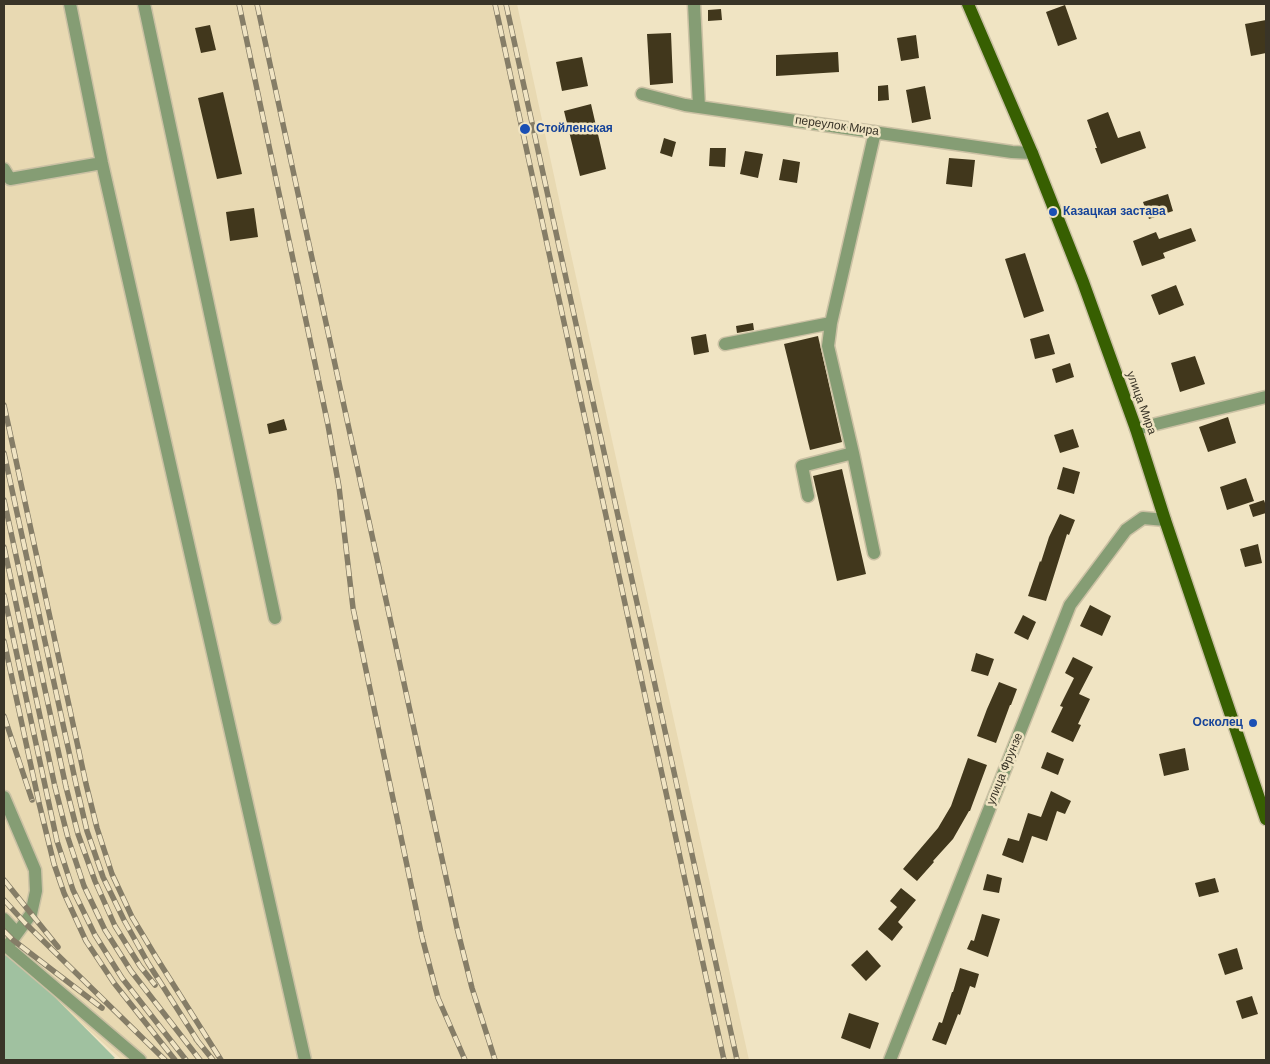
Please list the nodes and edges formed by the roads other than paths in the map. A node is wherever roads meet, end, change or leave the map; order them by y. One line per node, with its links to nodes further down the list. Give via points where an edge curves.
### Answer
1 (70, 4): 9 (street)
2 (144, 4): 19 (street)
3 (694, 4): 6 (street)
4 (968, 4): 8 (main road, улица Мира)
5 (642, 94): 6 (street, переулок Мира)
6 (699, 107): 7 (street, переулок Мира)
7 (875, 132): 8 (street, переулок Мира); 11 (street)
8 (1032, 154): 14 (main road, улица Мира)
9 (102, 163): 10 (street, via 10,180); 25 (street)
10 (4, 169)
11 (831, 323): 12 (street); 15 (street, via 828,346)
12 (725, 344)
13 (1266, 397): 14 (street)
14 (1136, 429): 17 (main road, улица Мира)
15 (854, 453): 16 (street, via 802,466); 18 (street)
16 (808, 496)
17 (1165, 520): 21 (main road, улица Мира); 26 (street, улица Фрунзе, via 1144,518 1126,530 1070,605)
18 (874, 554)
19 (275, 618)
20 (4, 797): 23 (street, via 34,870 36,891 31,914)
21 (1266, 819)
22 (4, 918): 23 (street)
23 (16, 933): 24 (street, via 7,947)
24 (140, 1060)
25 (305, 1060)
26 (890, 1060)

